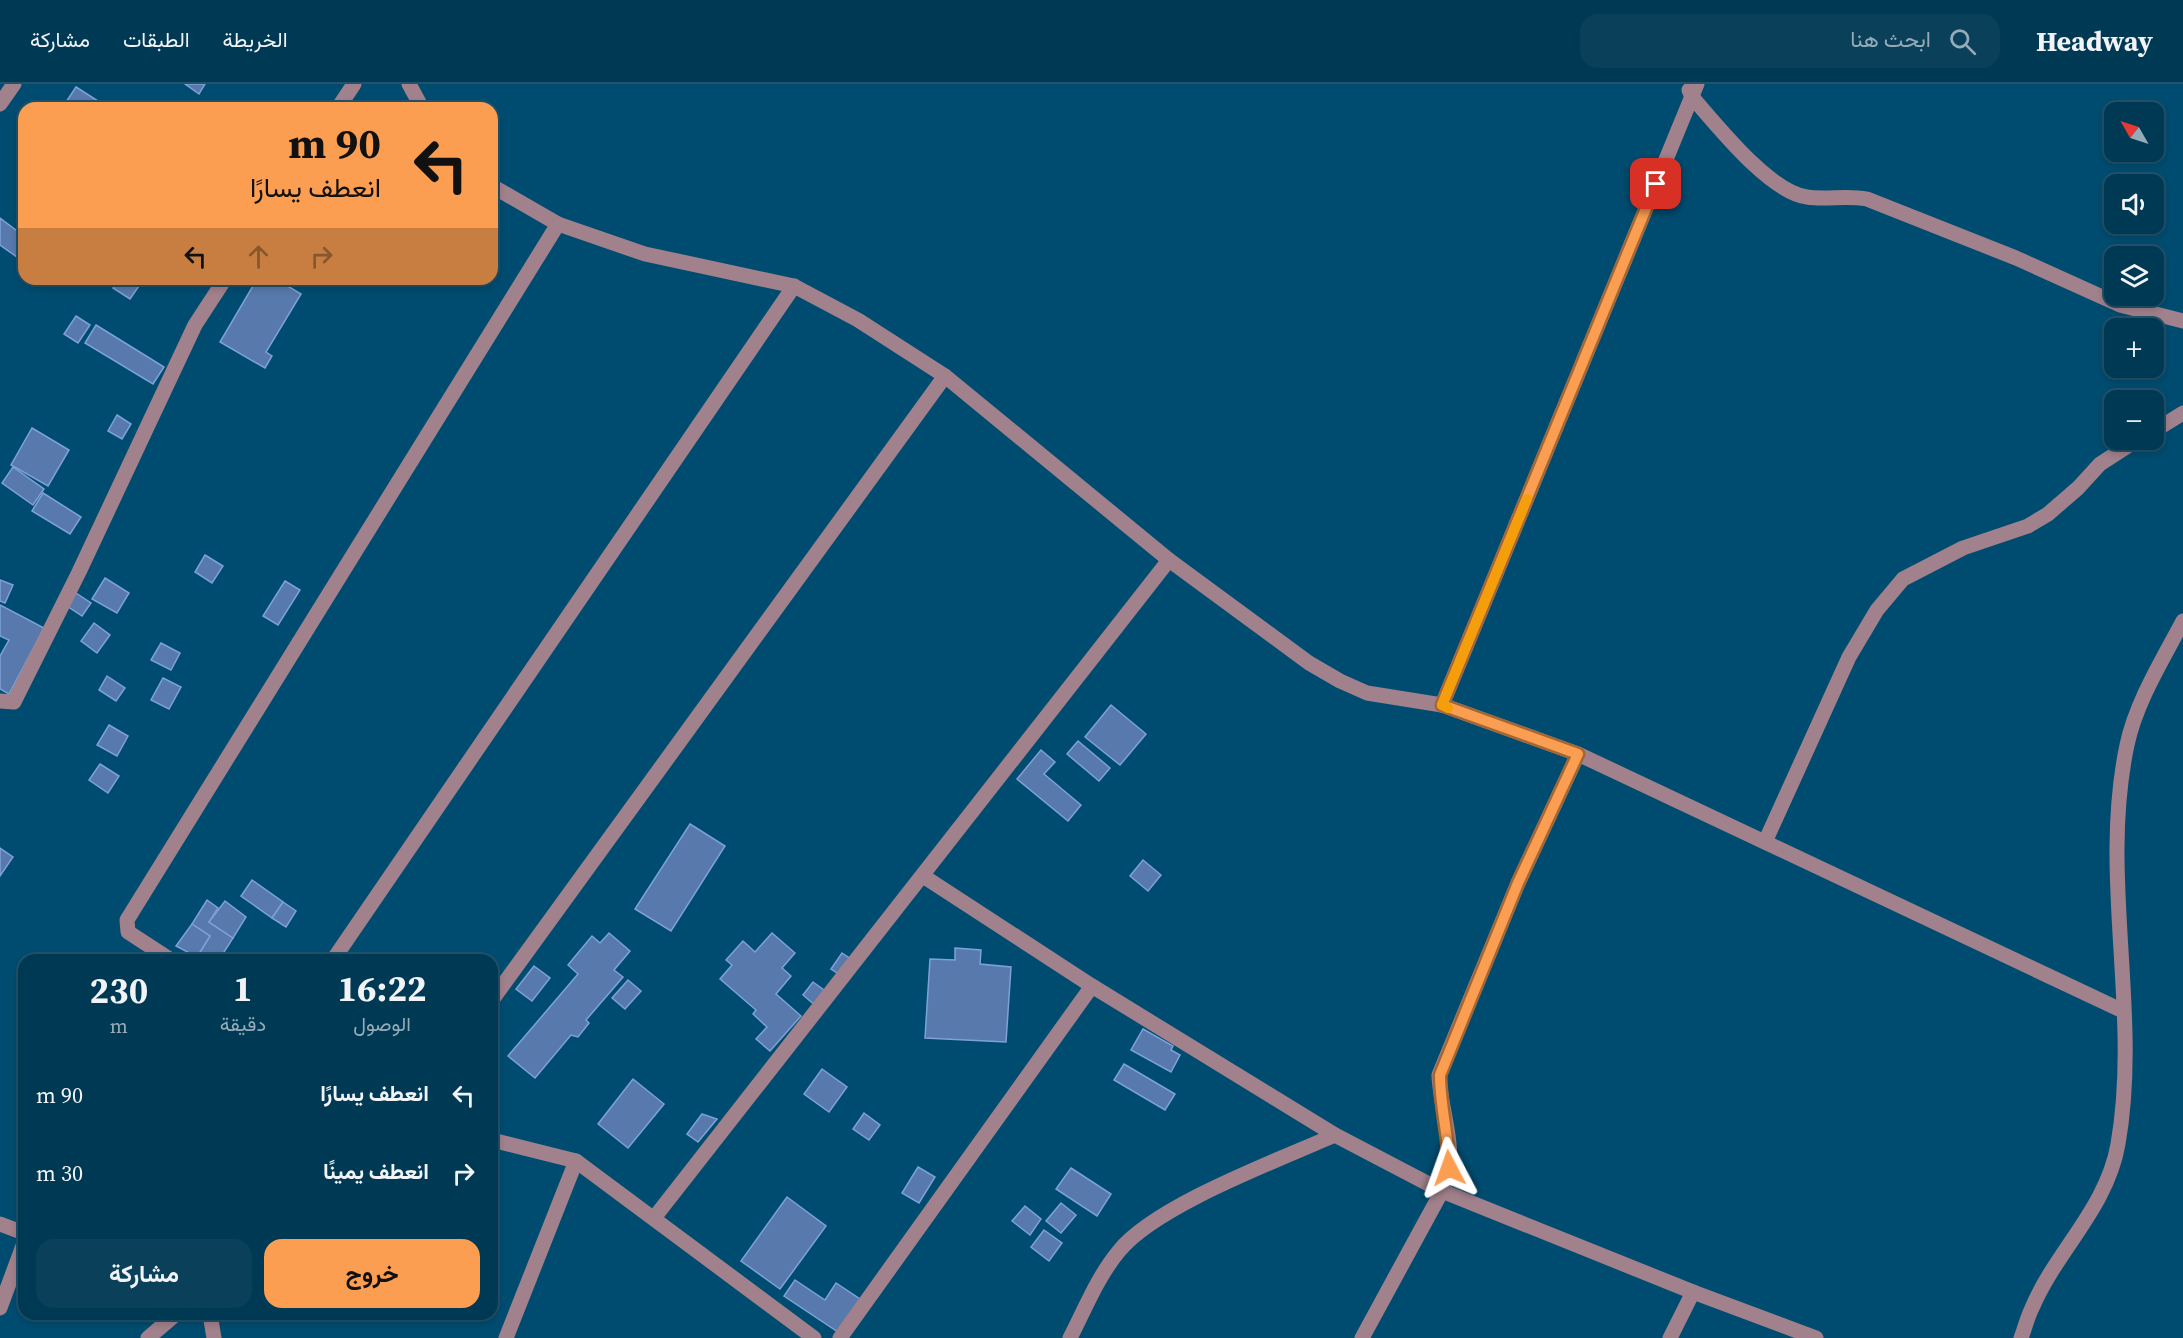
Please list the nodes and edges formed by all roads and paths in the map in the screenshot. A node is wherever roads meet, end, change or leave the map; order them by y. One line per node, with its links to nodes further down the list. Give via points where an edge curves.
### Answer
1 (14, 84): 7 (street)
2 (354, 84): 5 (street)
3 (408, 84): 6 (street)
4 (1692, 88): 12 (street, via 1754,165 1788,189 1806,197 1867,199 2016,258 2120,305); 20 (street)
5 (342, 102)
6 (418, 102)
7 (0, 104)
8 (498, 189): 9 (street)
9 (558, 224): 11 (street, via 645,254); 24 (street, via 127,920 128,932)
10 (221, 285): 19 (street, via 195,325 14,702)
11 (794, 286): 13 (street, via 858,320); 25 (street)
12 (2183, 321)
13 (945, 376): 17 (street); 27 (street)
14 (2183, 413): 15 (street)
15 (2164, 425)
16 (2122, 450): 22 (street, via 2100,464 2048,514 2028,526 1963,548 1903,579 1877,610 1849,657)
17 (1169, 560): 20 (street, via 1309,663 1340,681 1367,693); 23 (street)
18 (2183, 621): 28 (street, via 2140,706 2127,743 2116,816)
19 (0, 701)
20 (1442, 705): 21 (street)
21 (1578, 754): 22 (street); 32 (street, via 1518,883 1440,1075 1449,1150 1449,1168)
22 (1765, 842): 28 (street)
23 (923, 876): 26 (street); 33 (street)
24 (162, 954)
25 (337, 954)
26 (1092, 986): 29 (street); 45 (street)
27 (498, 992)
28 (2123, 1011): 50 (street, via 2126,1074 2118,1146 2107,1182 2032,1307)
29 (1335, 1135): 32 (street); 46 (street, via 1184,1204 1147,1227 1109,1263)
30 (498, 1142): 31 (street)
31 (576, 1161): 33 (street); 43 (street)
32 (1442, 1191): 37 (street); 47 (street)
33 (654, 1218): 44 (street)
34 (0, 1224): 35 (street)
35 (18, 1231)
36 (18, 1259): 38 (street)
37 (1693, 1292): 48 (street); 49 (street)
38 (0, 1308)
39 (169, 1320): 41 (street)
40 (211, 1320): 42 (street)
41 (148, 1338)
42 (214, 1338)
43 (506, 1338)
44 (814, 1338)
45 (840, 1338)
46 (1070, 1338)
47 (1362, 1338)
48 (1670, 1338)
49 (1816, 1338)
50 (2021, 1338)

